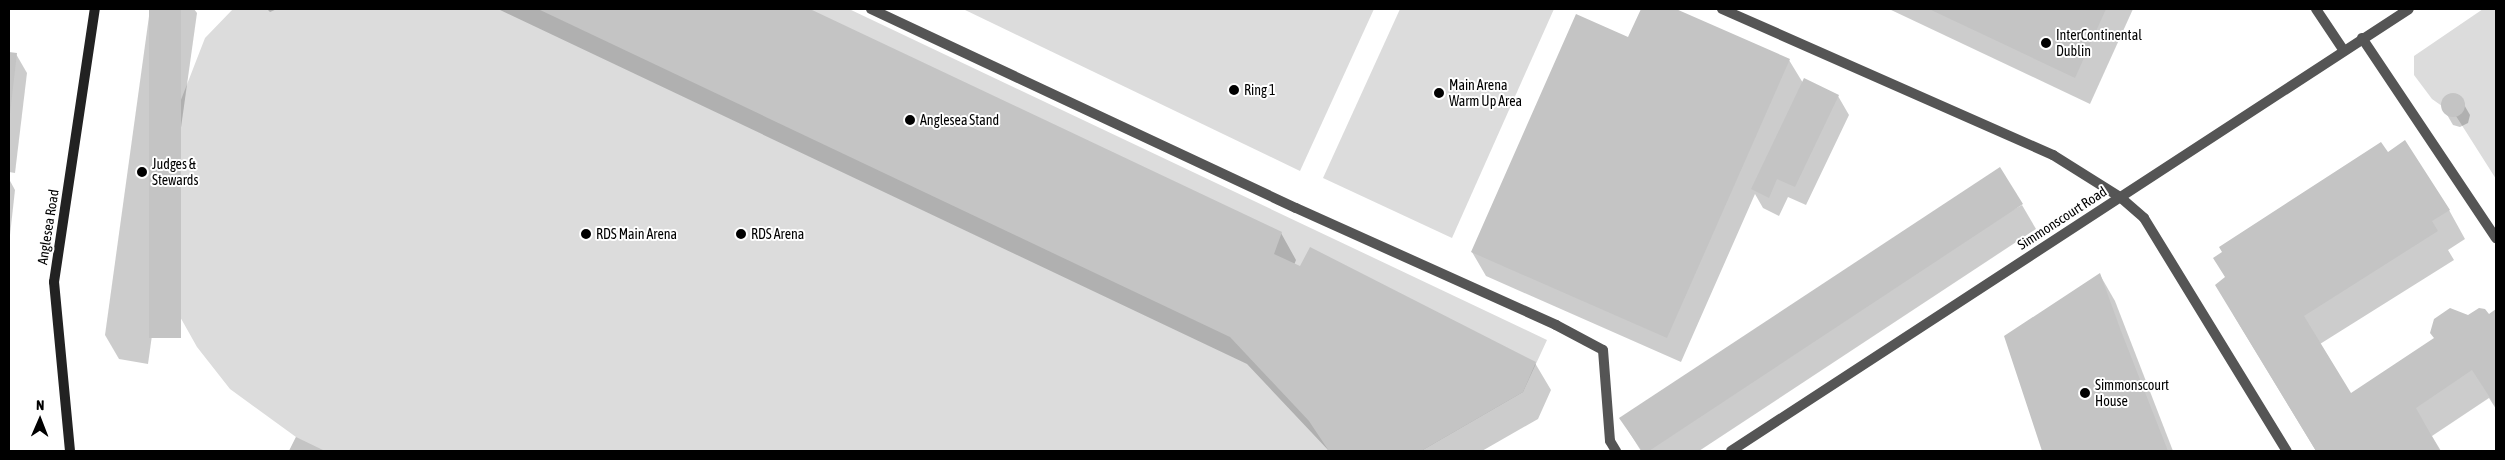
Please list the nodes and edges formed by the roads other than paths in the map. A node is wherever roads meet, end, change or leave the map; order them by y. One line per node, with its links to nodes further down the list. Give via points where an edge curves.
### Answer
1 (95, 9): 10 (main road, Anglesea Road, via 54,282)
2 (871, 9): 11 (street, via 1296,208 1556,325 1603,350 1610,441)
3 (1722, 9): 8 (street, via 2053,155)
4 (2316, 9): 7 (street)
5 (2409, 9): 6 (street, Simmonscourt Road)
6 (2362, 38): 7 (street, Simmonscourt Road); 9 (street)
7 (2344, 51): 8 (street, Simmonscourt Road)
8 (2120, 197): 12 (street, Simmonscourt Road); 13 (street, via 2144,218)
9 (2496, 238)
10 (70, 451)
11 (1616, 451)
12 (1731, 451)
13 (2287, 451)

